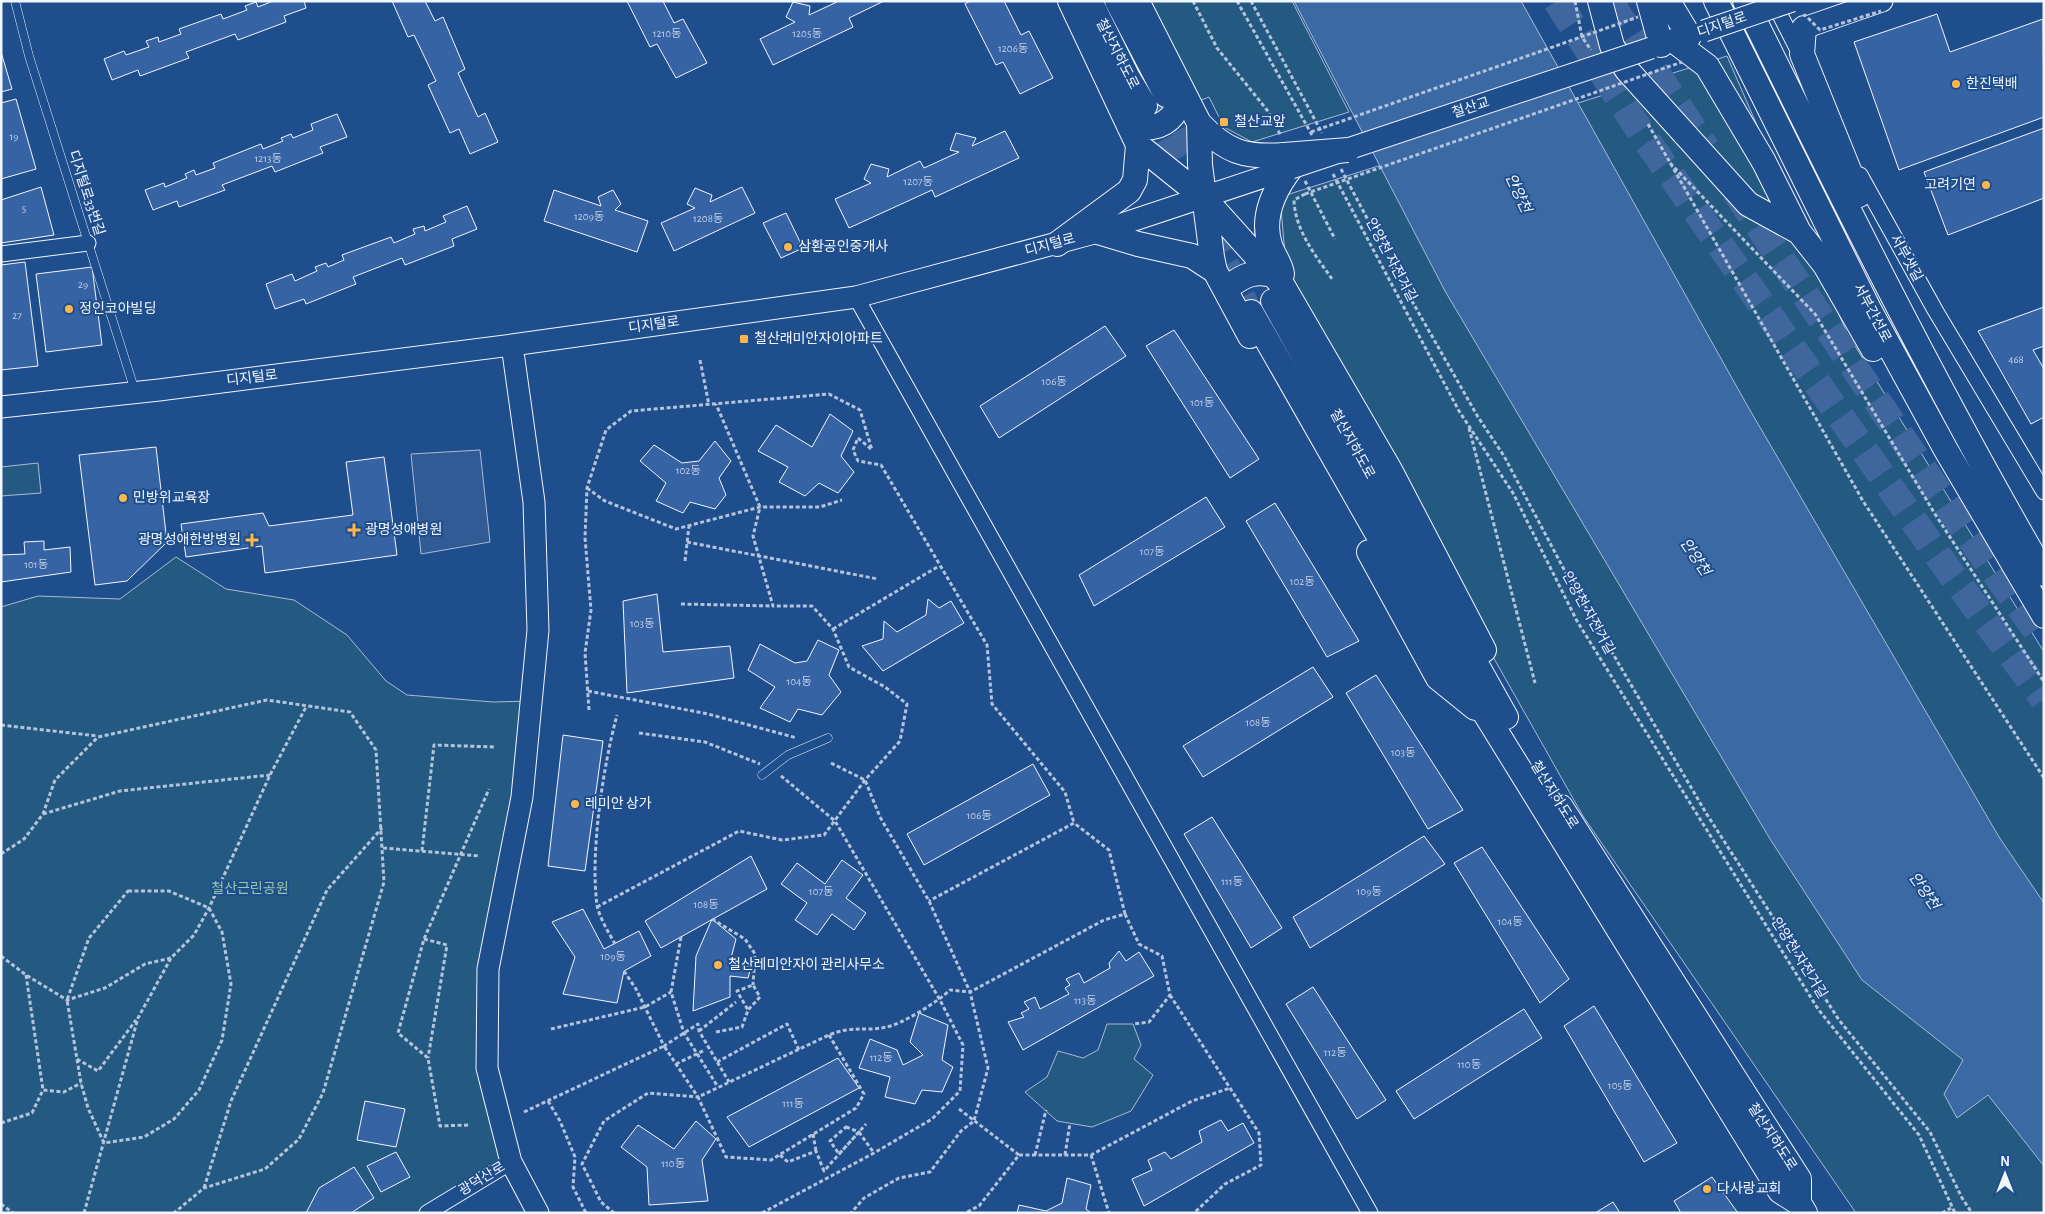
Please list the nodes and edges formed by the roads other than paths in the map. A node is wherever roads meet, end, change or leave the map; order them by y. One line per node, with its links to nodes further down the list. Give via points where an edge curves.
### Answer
1 (14, 1): 25 (lane, 디지털로33번길)
2 (1070, 1): 19 (main road)
3 (1090, 1): 17 (main road, 철산지하도로)
4 (1117, 1): 16 (main road, 철산지하도로)
5 (1137, 1): 16 (main road)
6 (1600, 1): 24 (main road, via 1612,46 1627,70 1748,204)
7 (1668, 1): 14 (main road)
8 (1716, 1): 39 (main road, 서부간선로, via 1870,311 1946,450)
9 (1745, 1): 34 (main road, 서부간선로)
10 (1773, 1): 13 (street)
11 (1882, 6): 13 (main road, 디지털로)
12 (1644, 9): 14 (main road)
13 (1794, 16): 14 (main road, 디지털로, bridge); 15 (main road)
14 (1677, 44): 20 (main road, 철산교, bridge); 24 (main road, via 1707,66 1764,162)
15 (1808, 70): 34 (main road); 37 (street, 서부샛길, via 1859,173 1935,310)
16 (1174, 94): 18 (main road); 19 (main road, via 1180,107 1174,117)
17 (1145, 106)
18 (1199, 123): 21 (main road, via 1237,153); 22 (main road)
19 (1133, 136): 22 (main road); 26 (main road, via 1135,180 1129,191)
20 (1342, 156): 21 (main road, bridge)
21 (1291, 162): 22 (main road, 디지털로); 29 (main road, via 1268,214 1270,245 1281,269)
22 (1204, 198): 23 (main road, 디지털로); 28 (main road); 29 (main road)
23 (1098, 232): 26 (main road, 디지털로); 28 (main road, via 1192,256)
24 (1799, 232): 39 (main road, via 1825,265 1918,428 2010,578)
25 (88, 243): 27 (street); 35 (lane, 디지털로33번길)
26 (1056, 244): 31 (main road, 디지털로)
27 (1, 254)
28 (1215, 270): 30 (main road)
29 (1277, 288): 30 (main road, via 1262,272 1252,273 1230,286); 40 (main road, via 1390,470 1458,596 1489,661)
30 (1228, 295): 40 (main road, via 1438,678)
31 (856, 297): 33 (main road, 디지털로); 47 (street)
32 (1250, 312): 40 (main road, 철산지하도로, via 1415,600)
33 (512, 345): 35 (main road, 디지털로); 43 (main road, via 534,502 538,630 522,797 488,969 487,1068)
34 (1923, 352): 38 (main road, 서부간선로, via 2004,506)
35 (135, 391): 36 (main road, 디지털로)
36 (1, 407)
37 (2044, 492)
38 (2044, 574)
39 (2044, 617)
40 (1495, 714): 44 (main road, 철산지하도로, via 1780,1191)
41 (828, 738): 42 (lane, via 788,756)
42 (762, 775)
43 (511, 1162): 45 (street, 광덕산로); 46 (main road)
44 (1802, 1208)
45 (427, 1213)
46 (538, 1213)
47 (1370, 1213)

